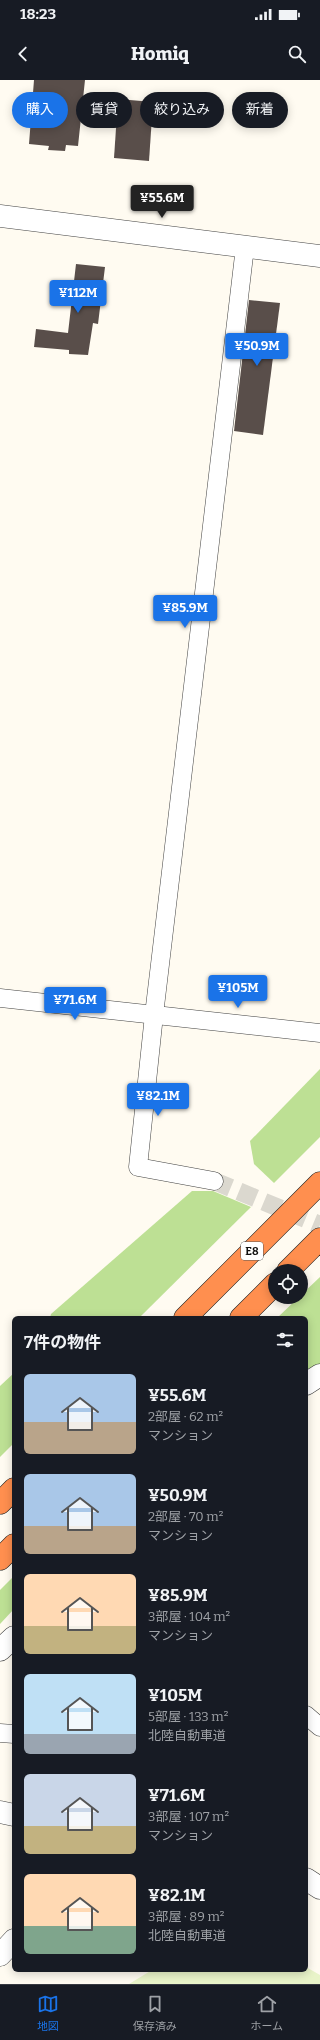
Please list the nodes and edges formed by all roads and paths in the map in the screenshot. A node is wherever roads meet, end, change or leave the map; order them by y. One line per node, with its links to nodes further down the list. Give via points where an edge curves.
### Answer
1 (0, 216): 2 (street)
2 (245, 247): 3 (street); 5 (street)
3 (320, 256)
4 (0, 998): 5 (street)
5 (154, 1015): 6 (street); 7 (street, via 138,1168)
6 (320, 1033)
7 (214, 1181)
8 (320, 1183): 12 (highway, E8)
9 (320, 1239): 10 (highway)
10 (295, 1264)
11 (268, 1291): 13 (highway)
12 (187, 1316)
13 (243, 1316)
14 (320, 1375): 15 (street)
15 (308, 1383)
16 (12, 1491): 17 (highway)
17 (0, 1503)
18 (12, 1547): 19 (highway)
19 (0, 1559)
20 (12, 1639): 21 (street)
21 (0, 1650)
22 (308, 1717): 23 (street)
23 (320, 1726)
24 (0, 1733): 25 (street)
25 (12, 1734)
26 (0, 1812): 27 (street)
27 (12, 1815)
28 (308, 1880): 29 (street)
29 (320, 1888)
30 (12, 1942): 31 (street)
31 (0, 1955)

